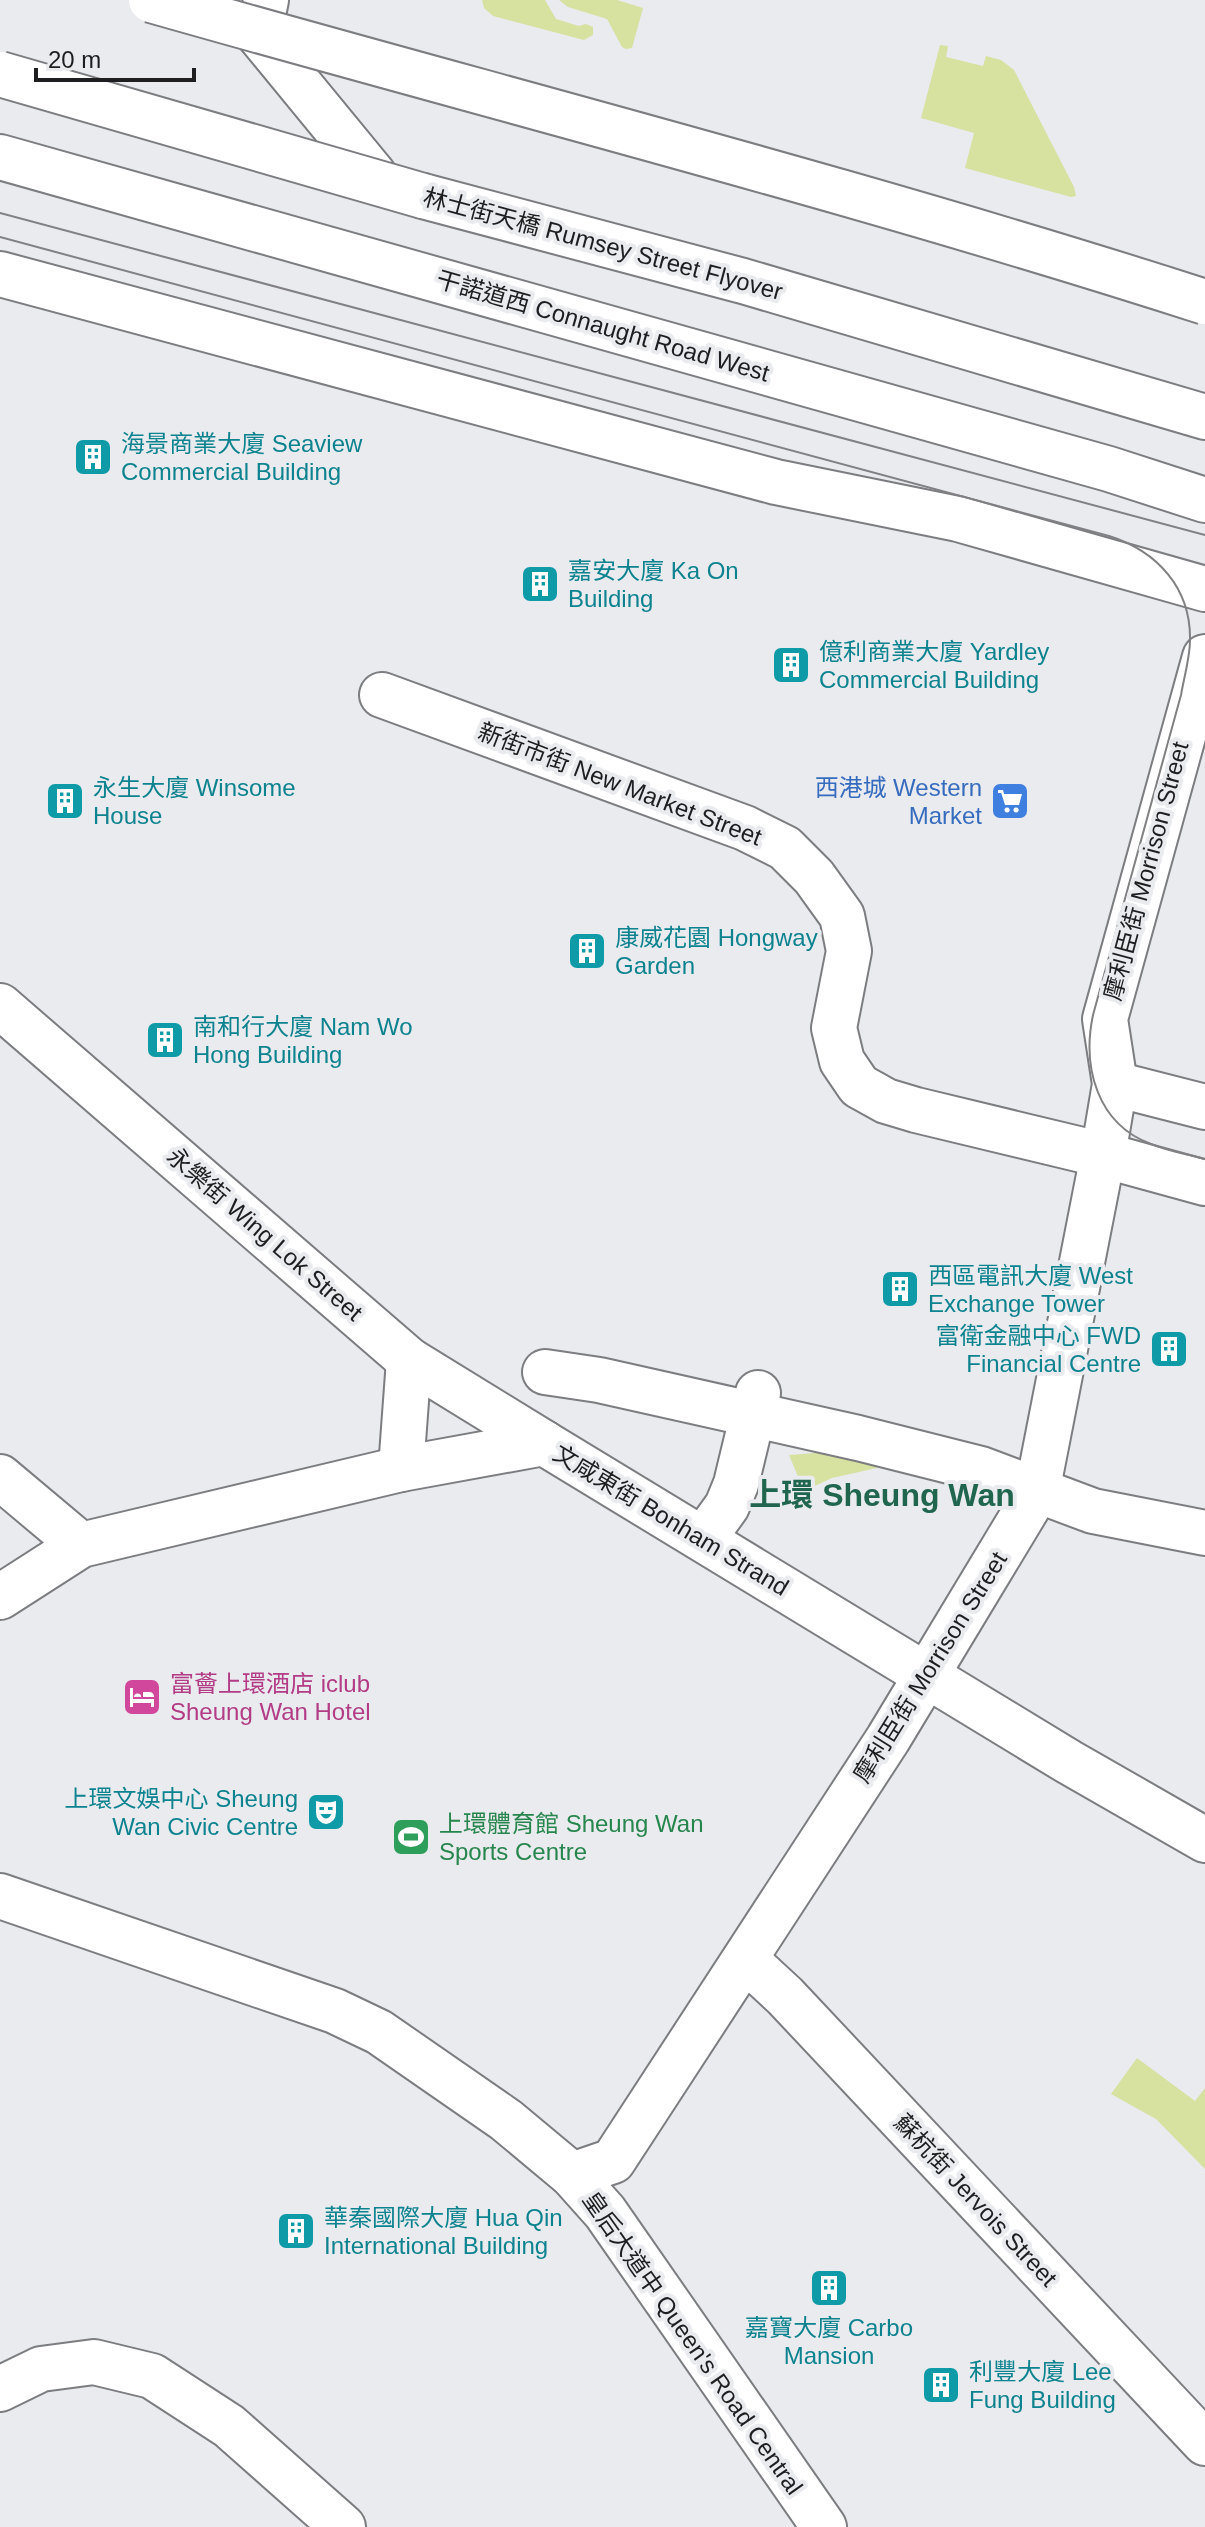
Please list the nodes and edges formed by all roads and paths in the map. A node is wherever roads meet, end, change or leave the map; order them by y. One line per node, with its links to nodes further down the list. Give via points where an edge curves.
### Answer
1 (132, 0): 3 (main road)
2 (151, 0): 9 (main road, bridge)
3 (262, 18): 6 (main road); 8 (main road)
4 (0, 77): 6 (main road, via 263,138); 11 (main road, 林士街天橋 Rumsey Street Flyover, bridge, via 758,285)
5 (0, 157): 12 (main road, 干諾道西 Connaught Road West)
6 (374, 175): 10 (main road)
7 (0, 274): 13 (main road, via 776,482 958,519)
8 (1205, 293)
9 (1205, 302)
10 (1205, 409)
11 (1205, 417)
12 (1205, 500)
13 (1205, 589)
14 (1205, 657): 17 (main road, 摩利臣街 Morrison Street, via 1105,1019)
15 (382, 695): 19 (main road, 新街市街 New Market Street, via 745,828 785,848 842,916 849,951 834,1028 842,1061 859,1086 886,1101)
16 (0, 1006): 21 (main road, 永樂街 Wing Lok Street)
17 (1115, 1084): 18 (main road); 19 (main road, 摩利臣街 Morrison Street)
18 (1205, 1107)
19 (1103, 1155): 20 (main road); 27 (main road, 摩利臣街 Morrison Street)
20 (1205, 1183)
21 (409, 1360): 24 (main road, 永樂街 Wing Lok Street); 25 (main road)
22 (545, 1372): 23 (main road)
23 (755, 1404): 27 (main road, via 858,1438 981,1469); 29 (main road, via 736,1484)
24 (544, 1443): 25 (main road, 文咸東街 Bonham Strand); 29 (main road, 文咸東街 Bonham Strand)
25 (401, 1469): 30 (main road, 文咸東街 Bonham Strand)
26 (0, 1477): 30 (main road)
27 (1037, 1492): 28 (main road, via 1093,1511); 32 (main road, 摩利臣街 Morrison Street)
28 (1205, 1533)
29 (704, 1538): 32 (main road, 文咸東街 Bonham Strand)
30 (81, 1545): 31 (main road, 文咸東街 Bonham Strand)
31 (0, 1597)
32 (927, 1674): 33 (main road, 文咸東街 Bonham Strand); 35 (main road, 摩利臣街 Morrison Street)
33 (1205, 1840)
34 (0, 1896): 36 (main road, 皇后大道中 Queen's Road Central, via 305,2001 379,2032 506,2120)
35 (745, 1959): 36 (main road, 摩利臣街 Morrison Street, via 613,2161); 38 (main road, 蘇杭街 Jervois Street)
36 (572, 2175): 40 (main road, 皇后大道中 Queen's Road Central, via 605,2212)
37 (0, 2389): 39 (main road, via 41,2369 94,2362 152,2376 229,2426)
38 (1205, 2443)
39 (343, 2527)
40 (824, 2527)

